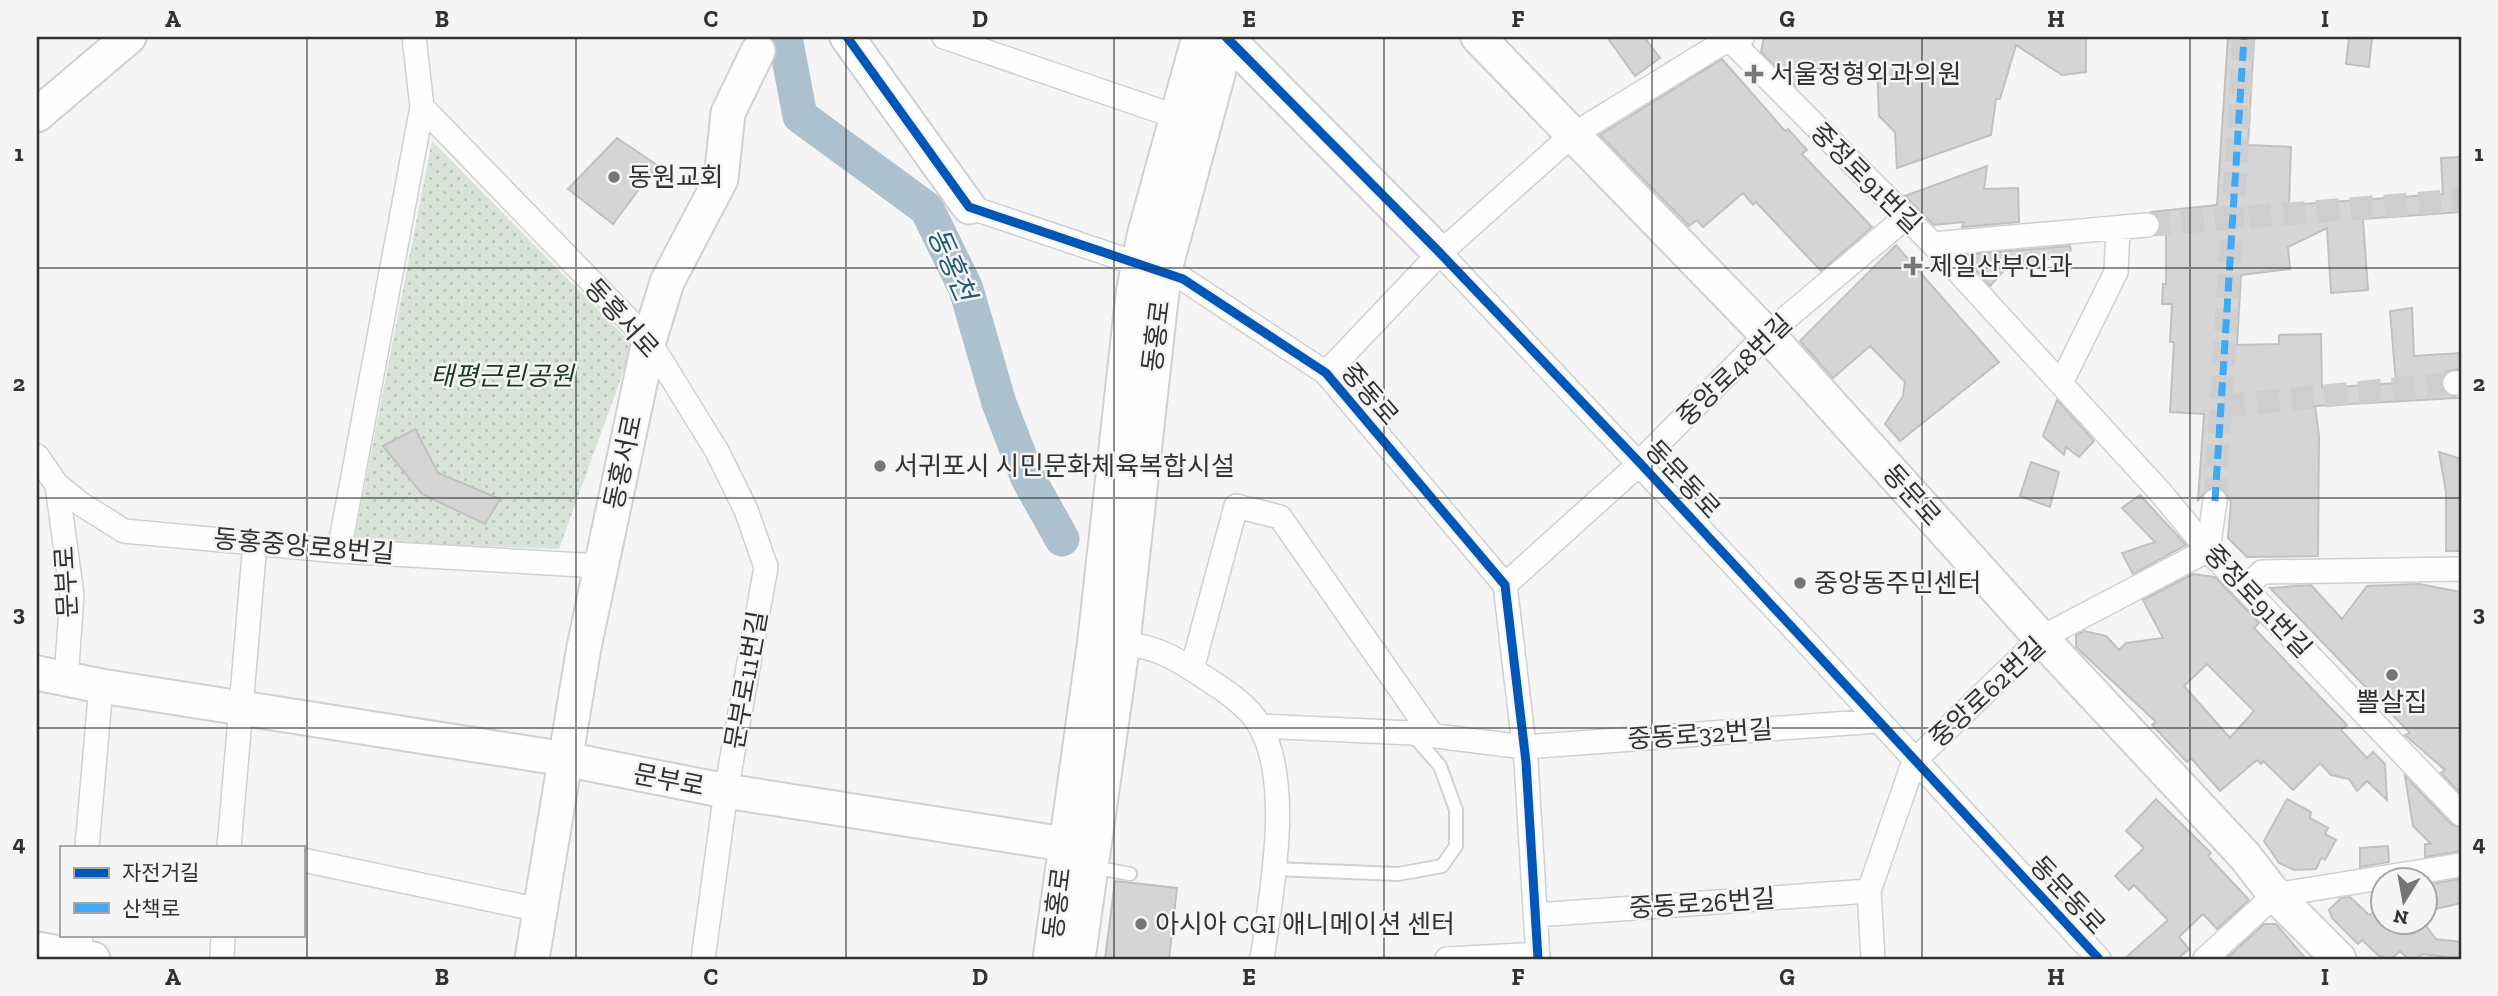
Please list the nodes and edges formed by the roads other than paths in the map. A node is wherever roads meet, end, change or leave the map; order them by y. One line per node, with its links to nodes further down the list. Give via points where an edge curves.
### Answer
1 (129, 37): 10 (main road)
2 (414, 37): 9 (street)
3 (847, 37): 13 (main road, 중동로)
4 (944, 37): 11 (street)
5 (1220, 37): 11 (main road, 동홍로); 18 (main road, 동문동로); 19 (main road, 동홍로)
6 (1478, 37): 12 (main road, 동문로)
7 (1732, 38): 12 (street); 14 (street, 중정로91번길)
8 (764, 44): 21 (main road, 동홍서로, via 728,113 721,179 667,282)
9 (422, 107): 21 (street, 동흥서로); 30 (street)
10 (37, 115)
11 (1177, 117): 19 (main road, 동홍로)
12 (1571, 136): 18 (street); 20 (main road, 동문로)
13 (969, 207): 19 (street, 중동로)
14 (1906, 217): 17 (street, 중정로91번길); 20 (street, 중앙로48번길)
15 (2147, 225): 16 (street)
16 (2118, 228): 17 (street); 23 (street, via 2116,272)
17 (1933, 244): 23 (street, 중정로91번길)
18 (1440, 253): 22 (street); 25 (street, 동문동로)
19 (1151, 268): 22 (street, 중동로, via 1183,279); 37 (main road, 동홍로)
20 (1766, 335): 25 (street, 중앙로48번길); 36 (main road, 동문로)
21 (649, 341): 31 (main road, 동홍서로); 32 (street, 동흥서로, via 717,451 746,510)
22 (1326, 373): 34 (street, 중동로)
23 (2061, 383): 29 (street, 중정로91번길)
24 (37, 456): 26 (street, 동홍중앙로8번길)
25 (1639, 462): 34 (street, 중앙로48번길); 42 (street, 동문동로)
26 (57, 485): 28 (street, 동홍중앙로8번길, via 124,531); 39 (street, 문부로, via 72,594)
27 (2215, 501): 29 (street)
28 (255, 543): 30 (street, 동홍중앙로8번길); 41 (street)
29 (2208, 550): 35 (street, 중정로91번길); 36 (street, 중앙로62번길)
30 (339, 551): 31 (street, 동홍중앙로8번길)
31 (600, 566): 46 (main road, 동홍서로)
32 (766, 567): 48 (street, 문부로11번길)
33 (2461, 569): 35 (street, via 2262,572)
34 (1505, 585): 45 (street)
35 (2245, 588): 49 (street, 중정로91번길)
36 (2041, 639): 47 (street, 중앙로62번길); 59 (main road, 동문로, via 2244,855)
37 (1109, 641): 38 (street, via 1168,653); 50 (main road, 동홍로); 55 (main road, 동홍로)
38 (1192, 668): 43 (street, via 1227,691); 44 (street, via 1236,506 1280,517)
39 (51, 676): 40 (main road, 문부로)
40 (101, 686): 41 (main road, 문부로); 51 (street)
41 (241, 708): 46 (main road, 문부로); 52 (street)
42 (1877, 720): 45 (street, 중동로32번길); 47 (street, 동문동로)
43 (1260, 726): 44 (street); 56 (street, via 1275,774)
44 (1422, 735): 45 (street); 56 (lane, via 1457,810 1456,846 1442,866 1398,874)
45 (1524, 747): 61 (street)
46 (565, 760): 48 (main road, 문부로); 60 (main road, 동홍서로)
47 (1914, 761): 58 (street, 중앙로62번길); 74 (street, 동문동로)
48 (726, 791): 50 (main road, 문부로); 68 (street, 문부로11번길)
49 (2461, 814)
50 (1064, 844): 55 (main road); 69 (main road, 동홍로)
51 (87, 846)
52 (234, 846)
53 (304, 860): 60 (street)
54 (2461, 865): 59 (street)
55 (1090, 866): 57 (lane); 70 (main road, 동홍로)
56 (1274, 869): 71 (street)
57 (1130, 874)
58 (1869, 891): 61 (street, 중동로26번길); 73 (street, 중앙로62번길)
59 (2275, 895): 75 (street); 76 (main road, 동문로)
60 (540, 910): 67 (main road, 동홍서로)
61 (1536, 915): 65 (street)
62 (223, 936): 66 (street)
63 (37, 949): 64 (main road)
64 (84, 950)
65 (1538, 956): 72 (street)
66 (222, 959)
67 (532, 959)
68 (703, 959)
69 (1050, 959)
70 (1078, 959)
71 (1262, 959)
72 (1447, 959)
73 (1873, 959)
74 (2099, 959)
75 (2205, 959)
76 (2339, 959)

